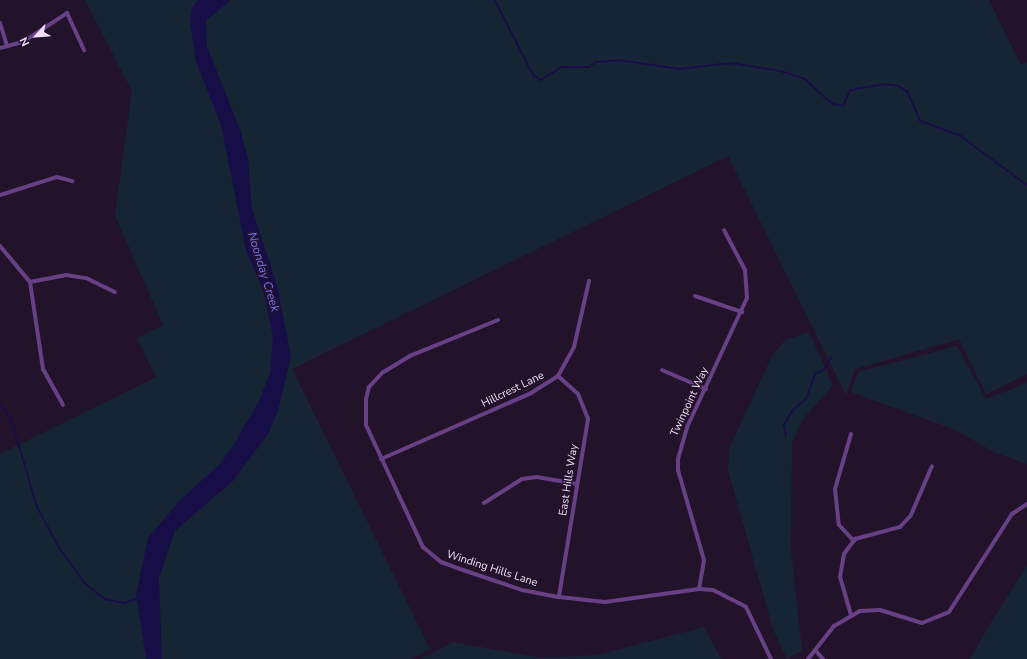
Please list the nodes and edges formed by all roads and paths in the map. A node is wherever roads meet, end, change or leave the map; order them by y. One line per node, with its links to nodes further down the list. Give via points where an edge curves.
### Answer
1 (0, 23): 2 (street)
2 (7, 46): 3 (street); 4 (street, via 23,42 67,13)
3 (0, 48)
4 (84, 50)
5 (72, 181): 6 (street, via 58,178)
6 (0, 195)
7 (724, 230): 13 (street, Twinpoint Way, via 747,277)
8 (0, 246): 10 (street)
9 (589, 281): 16 (street, Hillcrest Lane, via 574,347)
10 (30, 282): 11 (street, via 66,275 86,278); 18 (street, via 43,369)
11 (114, 292)
12 (695, 296): 13 (street)
13 (742, 312): 17 (street, Twinpoint Way)
14 (498, 320): 20 (street, Winding Hills Lane, via 410,356 375,379 366,398 364,415)
15 (662, 370): 17 (street)
16 (558, 376): 20 (street, Hillcrest Lane, via 531,393); 22 (street, East Hills Way, via 578,394 588,419)
17 (706, 390): 26 (street, Twinpoint Way, via 686,431 678,459 678,470 704,560)
18 (63, 405)
19 (851, 434): 25 (street, via 835,489 838,526)
20 (381, 458): 27 (street, Winding Hills Lane, via 417,537 430,554 441,562 508,586)
21 (932, 466): 25 (street, via 911,515 900,527)
22 (578, 484): 23 (street, via 537,477 522,479); 27 (street, East Hills Way)
23 (484, 503)
24 (1027, 504): 28 (street, via 1012,514 958,602 944,615 922,623 880,610)
25 (854, 541): 28 (street, via 840,568)
26 (699, 589): 27 (street, Winding Hills Lane, via 605,602); 30 (street, Winding Hills Lane, via 728,596 746,607)
27 (559, 597)
28 (851, 615): 29 (street, via 834,626)
29 (816, 651): 31 (street); 32 (street)
30 (771, 659)
31 (808, 659)
32 (823, 659)

